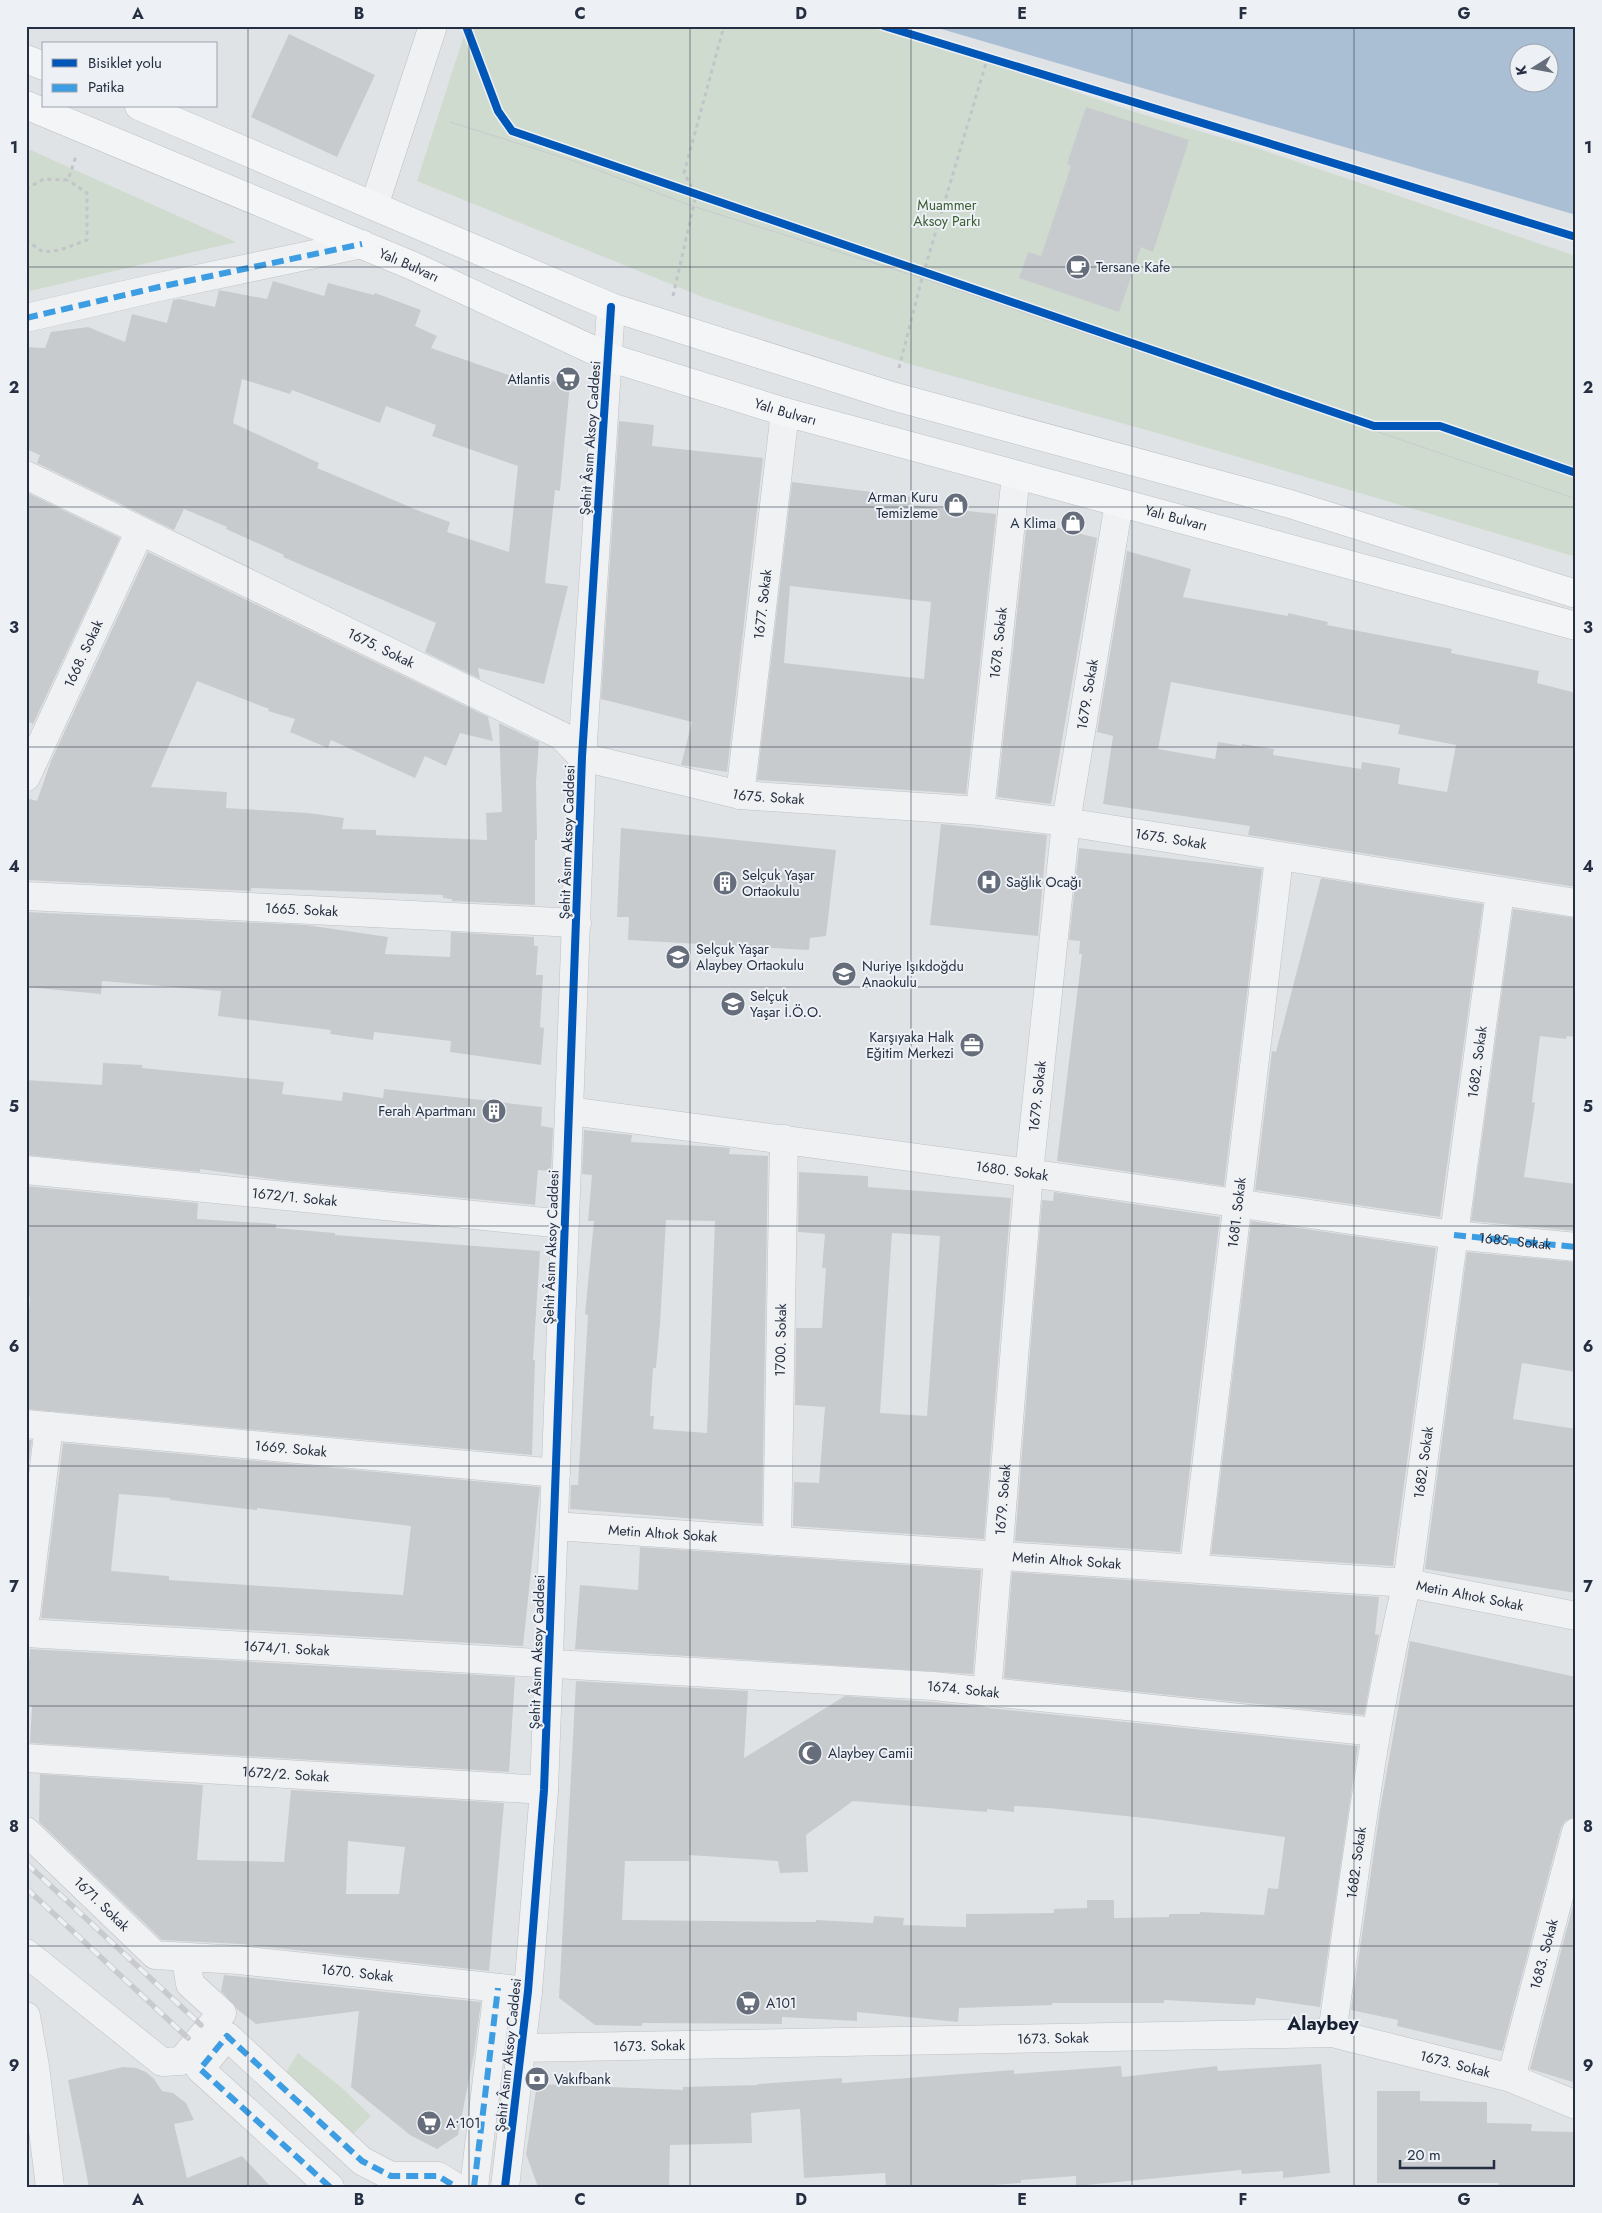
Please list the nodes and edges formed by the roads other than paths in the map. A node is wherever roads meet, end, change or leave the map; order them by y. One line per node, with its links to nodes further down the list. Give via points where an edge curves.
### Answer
1 (433, 26): 6 (street)
2 (26, 59): 3 (main road)
3 (42, 65)
4 (26, 105): 7 (main road, Yalı Bulvarı)
5 (144, 108): 6 (main road)
6 (374, 206): 8 (main road)
7 (362, 244): 9 (street); 10 (main road, Yalı Bulvarı)
8 (611, 307): 10 (street, Şehit Âsım Aksoy Caddesi); 16 (main road, via 892,396 1290,504)
9 (26, 318)
10 (608, 357): 11 (main road, Yalı Bulvarı); 18 (street, Şehit Âsım Aksoy Caddesi)
11 (784, 412): 13 (main road, Yalı Bulvarı); 20 (street, 1677. Sokak)
12 (26, 475): 15 (street, 1675. Sokak)
13 (1016, 475): 14 (main road, Yalı Bulvarı); 21 (street, 1678. Sokak)
14 (1119, 503): 17 (main road, Yalı Bulvarı); 22 (street, 1679. Sokak)
15 (140, 531): 18 (street, 1675. Sokak, via 562,736); 19 (street, 1668. Sokak)
16 (1576, 594)
17 (1576, 626)
18 (582, 757): 20 (street, 1675. Sokak); 27 (street, Şehit Âsım Aksoy Caddesi)
19 (26, 777)
20 (740, 795): 21 (street, 1675. Sokak)
21 (980, 811): 22 (street, 1675. Sokak)
22 (1066, 822): 23 (street, 1675. Sokak); 31 (street, 1679. Sokak)
23 (1278, 858): 24 (street, 1675. Sokak); 32 (street, 1681. Sokak)
24 (1500, 892): 26 (street, 1675. Sokak); 34 (street, 1682. Sokak)
25 (26, 896): 27 (street, 1665. Sokak)
26 (1576, 903)
27 (577, 923): 28 (street, Şehit Âsım Aksoy Caddesi)
28 (570, 1111): 29 (street, 1680. Sokak); 33 (street, Şehit Âsım Aksoy Caddesi)
29 (784, 1139): 31 (street, 1680. Sokak); 39 (street, 1700. Sokak)
30 (26, 1170): 33 (street, 1672/1. Sokak)
31 (1029, 1173): 32 (street, 1680. Sokak); 40 (street, 1679. Sokak)
32 (1237, 1204): 34 (street, 1680. Sokak); 41 (street, 1681. Sokak)
33 (564, 1224): 37 (street, Şehit Âsım Aksoy Caddesi)
34 (1454, 1235): 35 (street, 1685. Sokak); 42 (street, 1682. Sokak)
35 (1576, 1247)
36 (38, 1425): 37 (street, 1669. Sokak); 43 (street)
37 (556, 1473): 38 (street, Şehit Âsım Aksoy Caddesi)
38 (554, 1526): 39 (street, Metin Altıok Sokak); 46 (street, Şehit Âsım Aksoy Caddesi)
39 (778, 1541): 40 (street, Metin Altıok Sokak)
40 (996, 1554): 41 (street, Metin Altıok Sokak); 47 (street, 1679. Sokak)
41 (1194, 1568): 42 (street, Metin Altıok Sokak)
42 (1407, 1583): 44 (street, Metin Altıok Sokak); 48 (street, 1682. Sokak)
43 (26, 1614)
44 (1576, 1616)
45 (26, 1633): 46 (street, 1674/1. Sokak)
46 (549, 1662): 47 (street, 1674. Sokak, via 933,1686); 50 (street, Şehit Âsım Aksoy Caddesi)
47 (987, 1693): 48 (street, 1674. Sokak)
48 (1376, 1732): 58 (street, 1682. Sokak)
49 (26, 1758): 50 (street, 1672/2. Sokak)
50 (544, 1790): 56 (street, Şehit Âsım Aksoy Caddesi)
51 (26, 1831): 54 (street, 1671. Sokak, via 155,1955)
52 (1576, 1832): 60 (street, 1683. Sokak)
53 (26, 1953): 54 (street, via 162,2062 181,2061 222,2013 190,1984)
54 (186, 1959): 55 (street, 1670. Sokak, via 249,1961)
55 (498, 1988): 56 (street, 1670. Sokak); 65 (street)
56 (528, 1991): 59 (street, Şehit Âsım Aksoy Caddesi)
57 (26, 2016): 62 (street)
58 (1332, 2033): 59 (street, 1673. Sokak); 60 (street, 1673. Sokak)
59 (521, 2048): 66 (street, Şehit Âsım Aksoy Caddesi)
60 (1511, 2078): 61 (street, 1673. Sokak)
61 (1576, 2105)
62 (50, 2187)
63 (330, 2187): 64 (street, via 200,2070 227,2036 362,2161 391,2176 438,2176)
64 (456, 2187)
65 (474, 2187)
66 (505, 2187)

